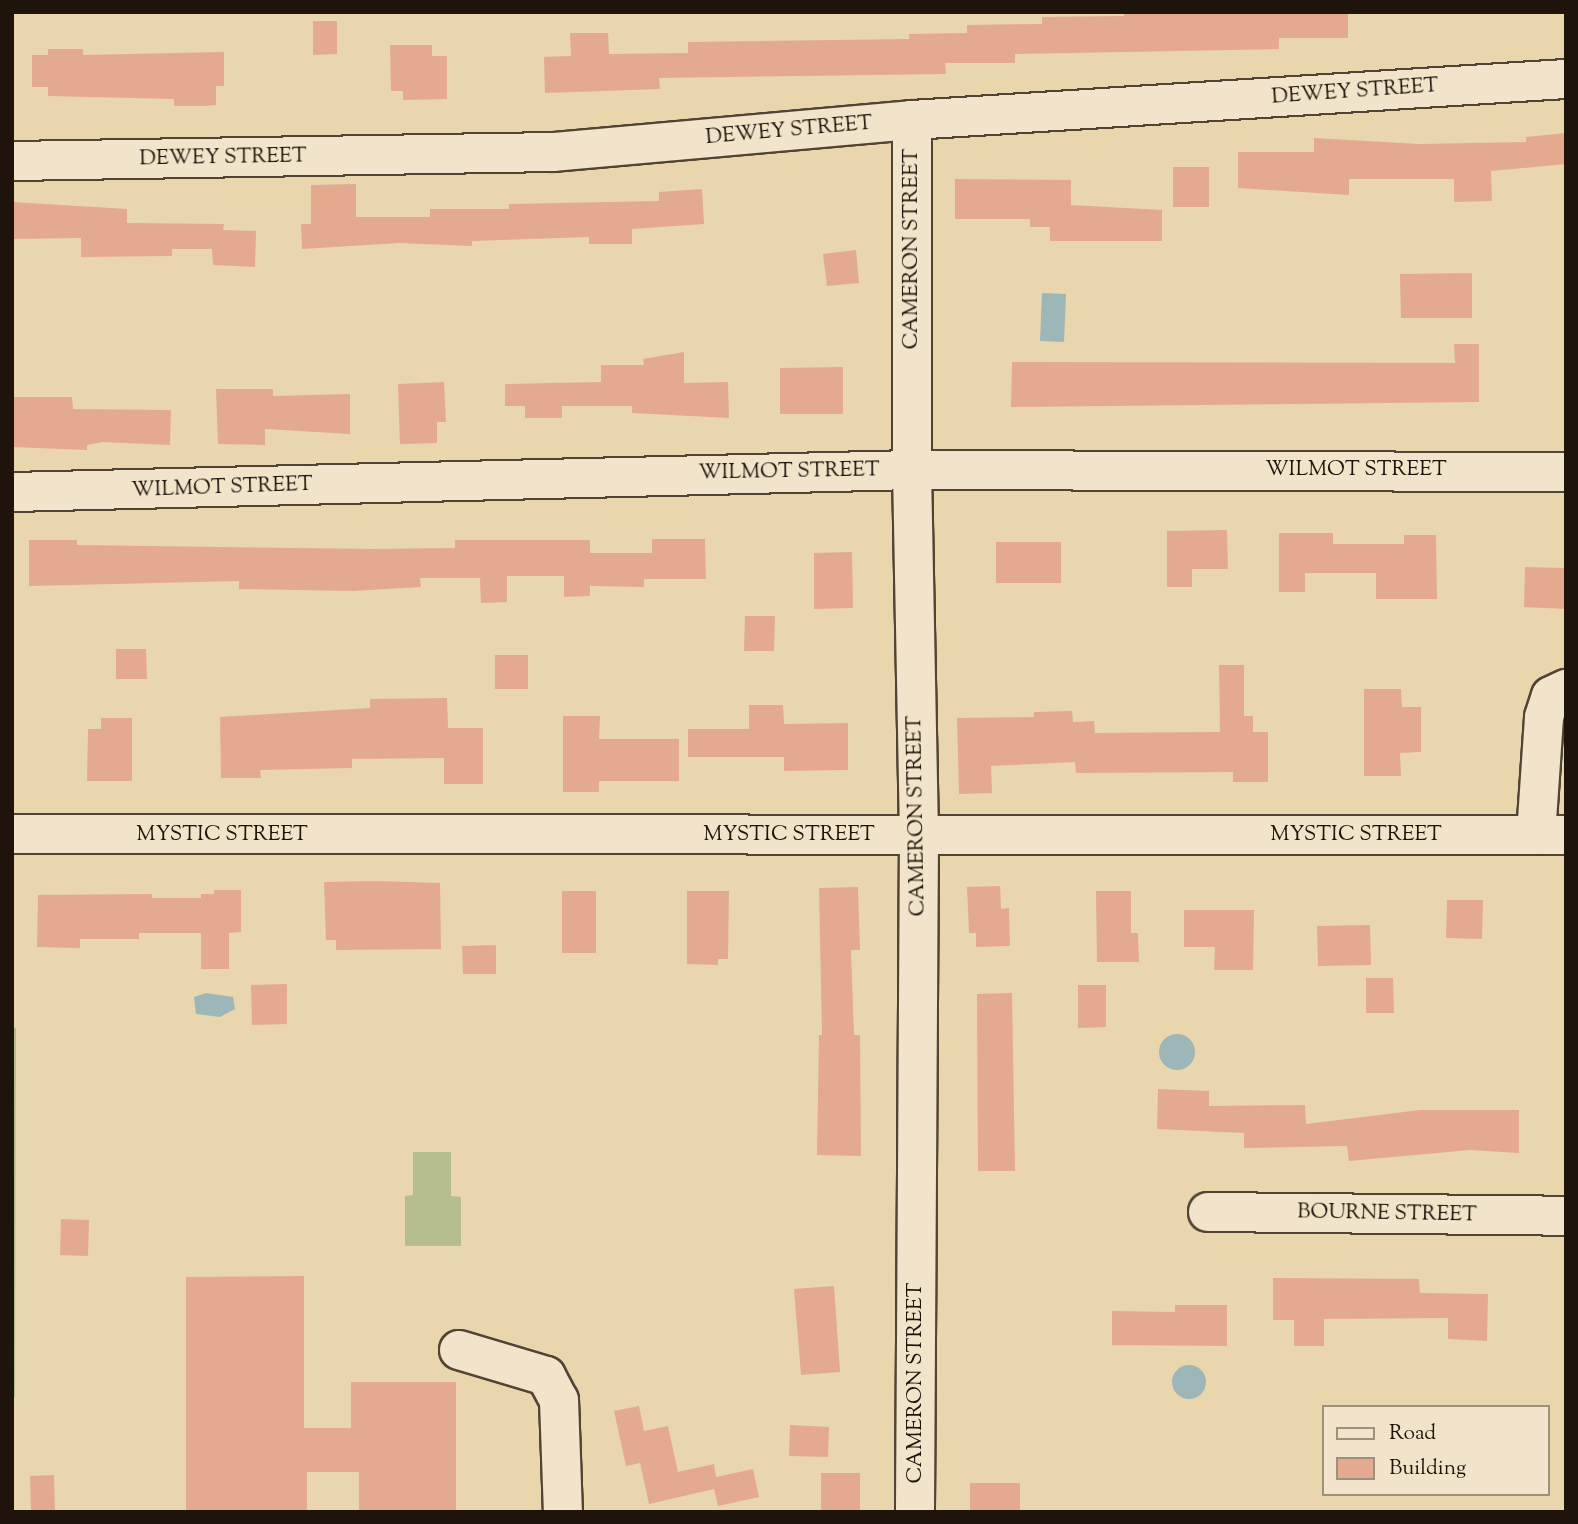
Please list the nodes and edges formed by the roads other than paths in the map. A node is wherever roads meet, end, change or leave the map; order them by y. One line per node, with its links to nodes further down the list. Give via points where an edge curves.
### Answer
1 (1566, 79): 2 (street, DEWEY STREET)
2 (912, 120): 3 (street, DEWEY STREET, via 554,152); 4 (street, CAMERON STREET)
3 (12, 161)
4 (912, 470): 5 (street, WILMOT STREET); 6 (street, WILMOT STREET); 9 (street, CAMERON STREET)
5 (1566, 472)
6 (12, 492)
7 (1566, 689): 10 (street, via 1551,696 1544,717)
8 (12, 834): 9 (street, MYSTIC STREET)
9 (919, 835): 10 (street, MYSTIC STREET); 15 (street, CAMERON STREET)
10 (1551, 835)
11 (1208, 1212): 12 (street, BOURNE STREET)
12 (1566, 1216)
13 (459, 1350): 14 (street, via 546,1376 559,1399)
14 (564, 1512)
15 (915, 1512)

